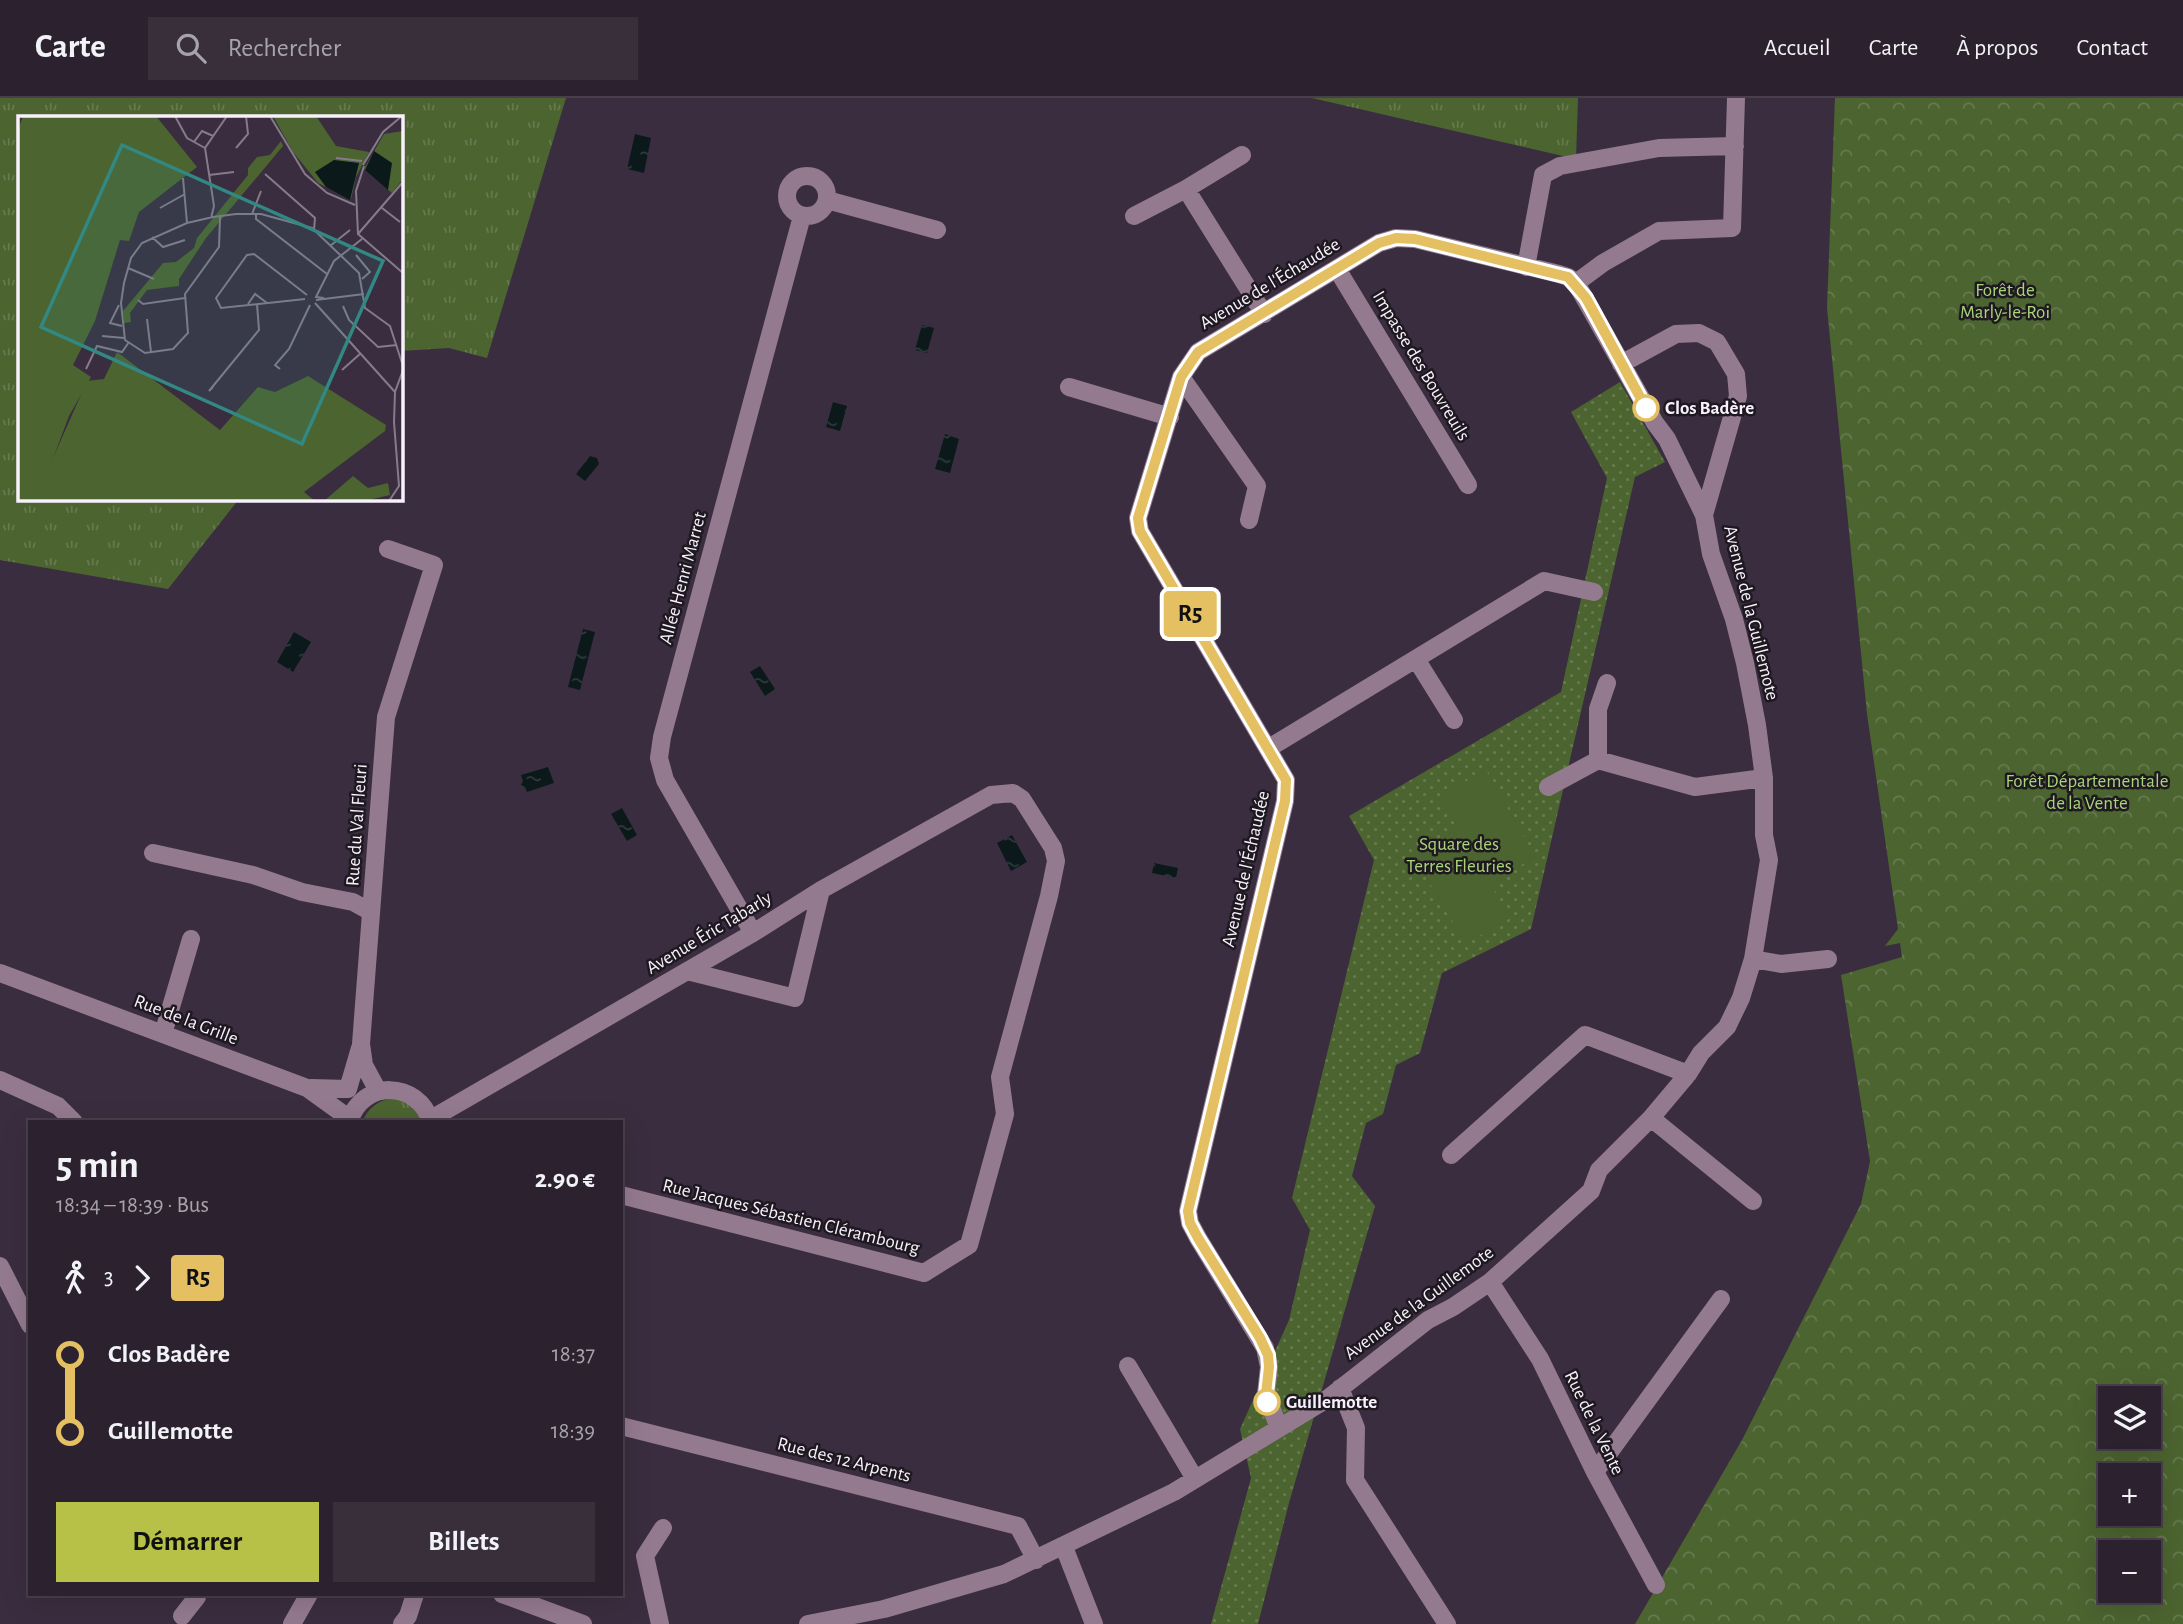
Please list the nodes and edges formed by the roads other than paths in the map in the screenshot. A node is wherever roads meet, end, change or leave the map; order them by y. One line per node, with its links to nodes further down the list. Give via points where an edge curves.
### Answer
1 (1736, 98): 2 (street)
2 (1735, 146): 9 (street, via 1659,148 1560,166 1543,175); 11 (street, via 1732,228 1659,231)
3 (1242, 155): 4 (street)
4 (1186, 188): 7 (street); 12 (street)
5 (827, 200): 6 (street, via 814,215); 6 (street, via 824,183 814,176 793,181 787,201); 8 (street)
6 (802, 216): 33 (street, Allée Henri Marret, via 659,758 665,780)
7 (1134, 216)
8 (937, 230)
9 (1526, 267): 10 (street, Avenue de l'Échaudée, via 1396,238); 11 (street, Avenue de l'Échaudée, via 1568,277)
10 (1337, 269): 12 (street, Avenue de l'Échaudée); 17 (street, Impasse des Bouvreuils)
11 (1576, 284): 13 (street)
12 (1264, 314): 14 (street, Avenue de l'Échaudée, via 1198,352)
13 (1622, 364): 18 (street, Avenue de la Guillemote, via 1667,439); 18 (street, via 1676,334 1699,333 1717,342 1736,374 1738,396)
14 (1181, 377): 16 (street, Avenue de l'Échaudée); 19 (street, via 1257,486)
15 (1069, 387): 16 (street)
16 (1170, 417): 25 (street, Avenue de l'Échaudée, via 1138,518 1140,531)
17 (1468, 485)
18 (1704, 515): 27 (street, Avenue de la Guillemote, via 1711,554 1745,663)
19 (1249, 520)
20 (388, 549): 32 (street, Rue du Val Fleuri, via 434,565 386,717)
21 (1594, 592): 22 (street, via 1544,581)
22 (1416, 659): 24 (street); 25 (street)
23 (1607, 683): 26 (street, via 1598,709)
24 (1454, 720)
25 (1269, 748): 59 (street, Avenue de l'Échaudée, via 1286,780 1285,801 1188,1211 1198,1238 1265,1348 1269,1367 1266,1394)
26 (1598, 760): 27 (street, via 1695,786); 28 (street)
27 (1764, 778): 35 (street, Avenue de la Guillemote, via 1769,860)
28 (1548, 787)
29 (1013, 793): 31 (street, Avenue Éric Tabarly, via 991,795); 50 (street, Rue Jacques Sébastien Clérambourg, via 1022,799 1053,848 1056,861 1000,1077 1004,1114 969,1245 924,1273)
30 (153, 853): 32 (street, via 354,902)
31 (821, 890): 33 (street, Avenue Éric Tabarly); 37 (street, via 795,998)
32 (371, 912): 40 (street, Rue du Val Fleuri)
33 (753, 933): 37 (street, Avenue Éric Tabarly)
34 (191, 939): 39 (street)
35 (1753, 959): 36 (street, via 1781,964); 41 (street, Avenue de la Guillemote, via 1727,1027)
36 (1828, 959)
37 (687, 971): 48 (street, Avenue Éric Tabarly)
38 (0, 973): 39 (street, Rue de la Grille)
39 (163, 1034): 43 (street, Rue de la Grille)
40 (361, 1045): 44 (street); 44 (street, Rue du Val Fleuri)
41 (1688, 1074): 45 (street, Avenue de la Guillemote); 49 (street, via 1585,1035)
42 (0, 1080): 46 (street, via 58,1107)
43 (307, 1088): 44 (street); 47 (street, Rue de la Grille)
44 (363, 1093): 47 (street); 48 (street, via 404,1092 425,1107)
45 (1651, 1118): 51 (street); 53 (street, Avenue de la Guillemote, via 1599,1170 1591,1191)
46 (72, 1120)
47 (350, 1120)
48 (431, 1120)
49 (1451, 1154)
50 (623, 1196)
51 (1753, 1201)
52 (0, 1266): 55 (street)
53 (1490, 1282): 57 (street, Avenue de la Guillemote, via 1428,1320); 60 (street, Rue de la Vente, via 1540,1359)
54 (1721, 1299): 60 (street)
55 (28, 1321)
56 (1128, 1366): 61 (street)
57 (1340, 1388): 59 (street, Avenue de la Guillemote); 77 (street, via 1356,1428 1354,1480)
58 (623, 1427): 64 (street, Rue des 12 Arpents, via 1018,1526)
59 (1279, 1428): 61 (street, Avenue de la Guillemote)
60 (1595, 1472): 65 (street, Rue de la Vente)
61 (1195, 1479): 63 (street, Avenue de la Guillemote)
62 (663, 1528): 74 (street, via 645,1556)
63 (1064, 1547): 64 (street, Avenue de la Guillemote); 76 (street)
64 (1036, 1560): 75 (street, Avenue de la Guillemote, via 944,1593)
65 (1656, 1585)
66 (196, 1596): 70 (street)
67 (308, 1596): 71 (street)
68 (414, 1596): 72 (street)
69 (507, 1596): 73 (street)
70 (183, 1616)
71 (292, 1624)
72 (402, 1624)
73 (583, 1624)
74 (660, 1624)
75 (808, 1624)
76 (1094, 1624)
77 (1447, 1624)

